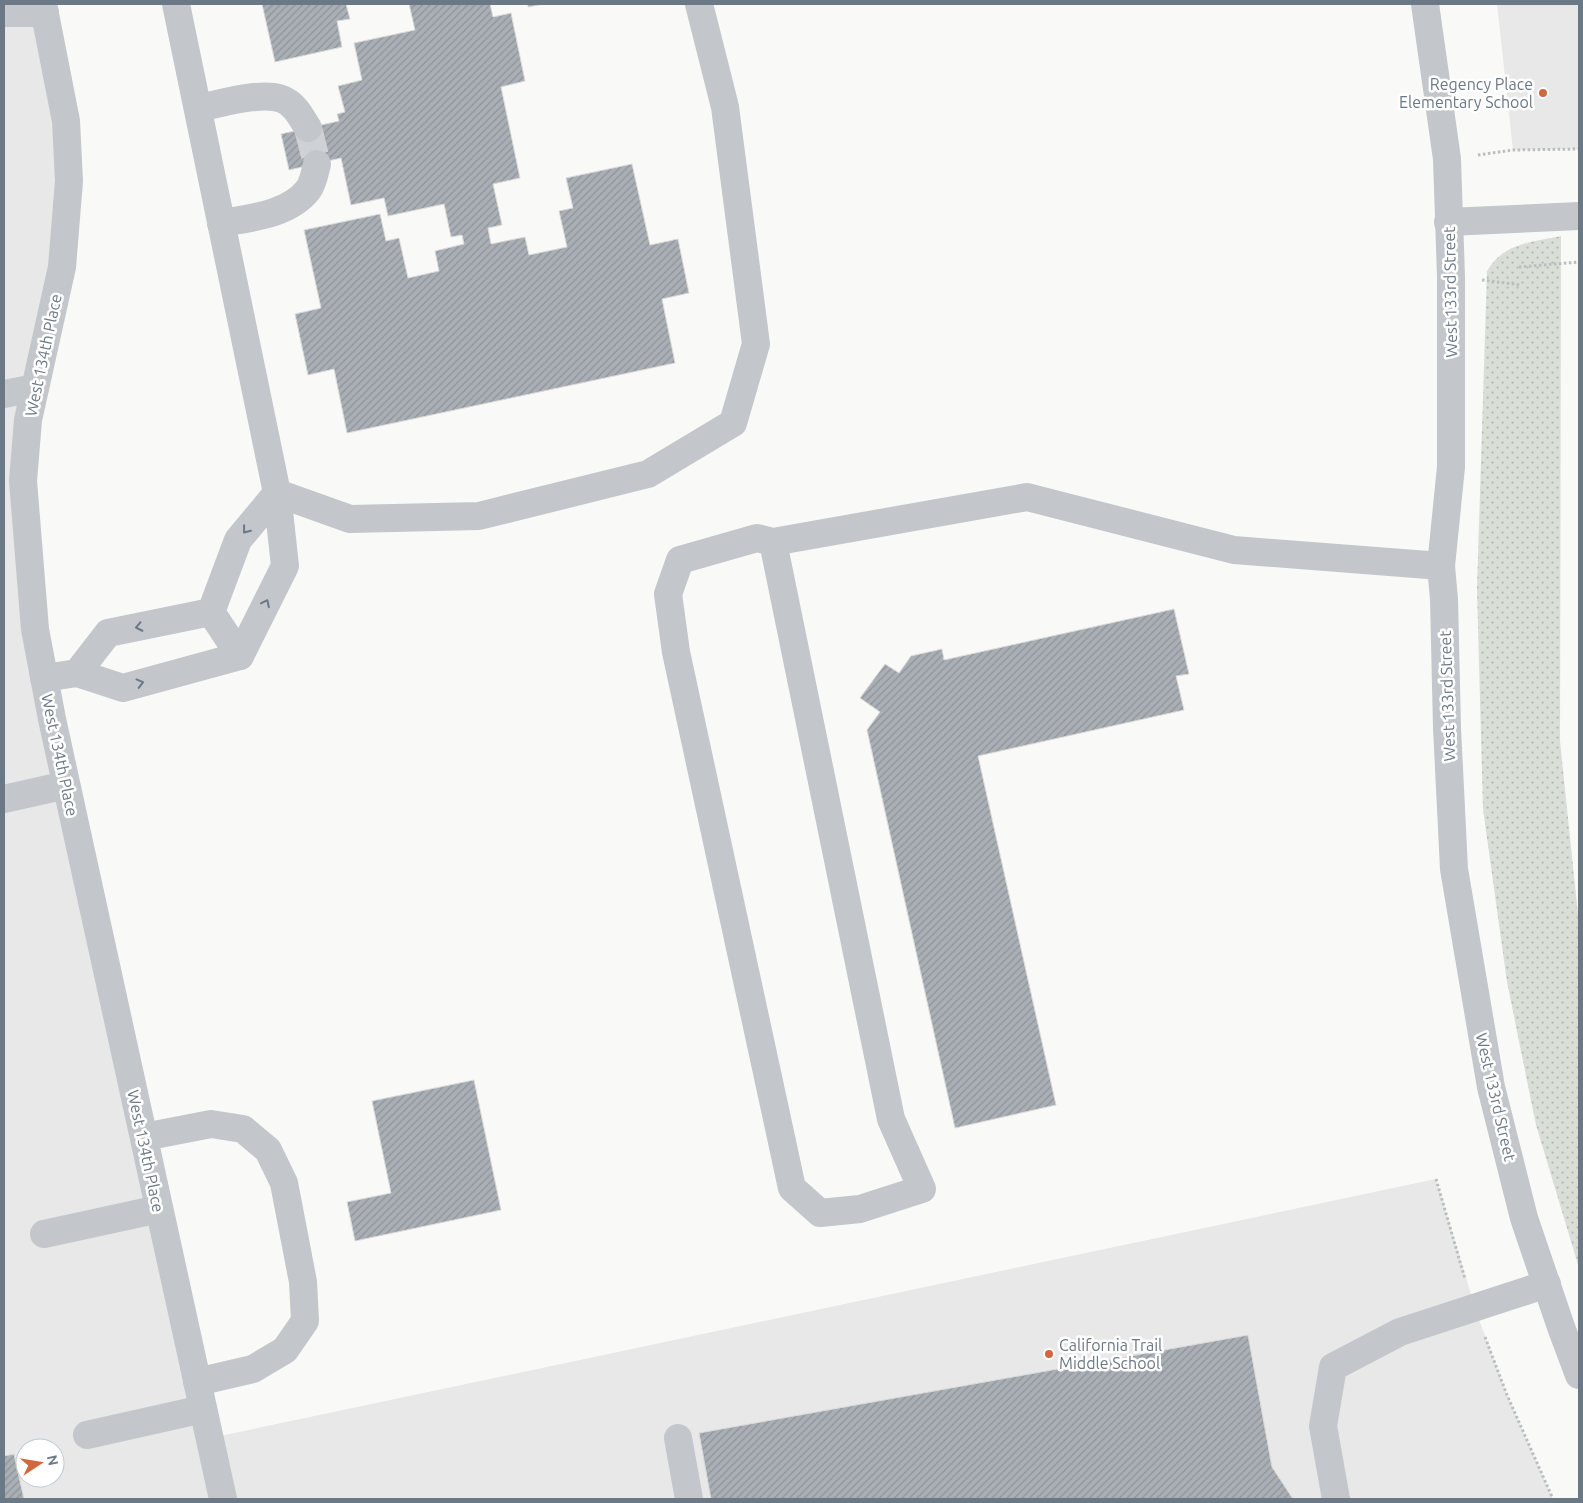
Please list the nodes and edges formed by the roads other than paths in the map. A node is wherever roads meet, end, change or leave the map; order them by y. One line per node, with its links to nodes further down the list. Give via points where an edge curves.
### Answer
1 (176, 4): 6 (street)
2 (699, 4): 14 (street, via 725,107 756,344 734,423 648,474 479,516 350,519)
3 (1425, 4): 10 (street, West 133rd Street, via 1447,159)
4 (44, 8): 5 (street); 12 (street, West 134th Place, via 66,120 69,181 62,267)
5 (4, 13)
6 (198, 108): 7 (street, via 258,97 282,99 297,111); 11 (street)
7 (308, 128)
8 (317, 164): 11 (street, via 310,189 291,206)
9 (1579, 216): 10 (street)
10 (1448, 222): 16 (street, West 133rd Street, via 1451,467)
11 (221, 223): 14 (street)
12 (35, 388): 13 (street); 20 (street, West 134th Place, via 28,420 23,481 34,619)
13 (4, 394)
14 (277, 493): 17 (street, one-way to 17, via 238,540); 18 (street, one-way to 14, via 285,566)
15 (773, 542): 15 (street, via 891,1119 922,1189 860,1209 820,1213 792,1188 676,652 668,594 680,560 757,538); 16 (street, via 1027,497 1234,550)
16 (1441, 566): 26 (street, West 133rd Street, via 1454,869 1491,1087 1524,1218)
17 (210, 612): 18 (street); 19 (street, one-way to 19, via 108,633)
18 (240, 656): 19 (street, one-way to 18, via 123,688)
19 (77, 673): 20 (street)
20 (44, 678): 21 (street, West 134th Place)
21 (66, 785): 22 (street); 23 (street, West 134th Place)
22 (4, 799)
23 (144, 1137): 24 (street, West 134th Place); 28 (street, via 211,1124 243,1129 268,1150 284,1183 303,1282 305,1321 285,1350 253,1369)
24 (159, 1209): 25 (street); 28 (street, West 134th Place)
25 (44, 1234)
26 (1547, 1284): 27 (street, West 133rd Street); 34 (street, via 1400,1332 1333,1367 1323,1426)
27 (1579, 1375)
28 (197, 1382): 29 (street, West 134th Place)
29 (203, 1409): 30 (street); 32 (street, West 134th Place)
30 (87, 1435)
31 (678, 1438): 33 (street)
32 (223, 1499)
33 (689, 1499)
34 (1336, 1499)

